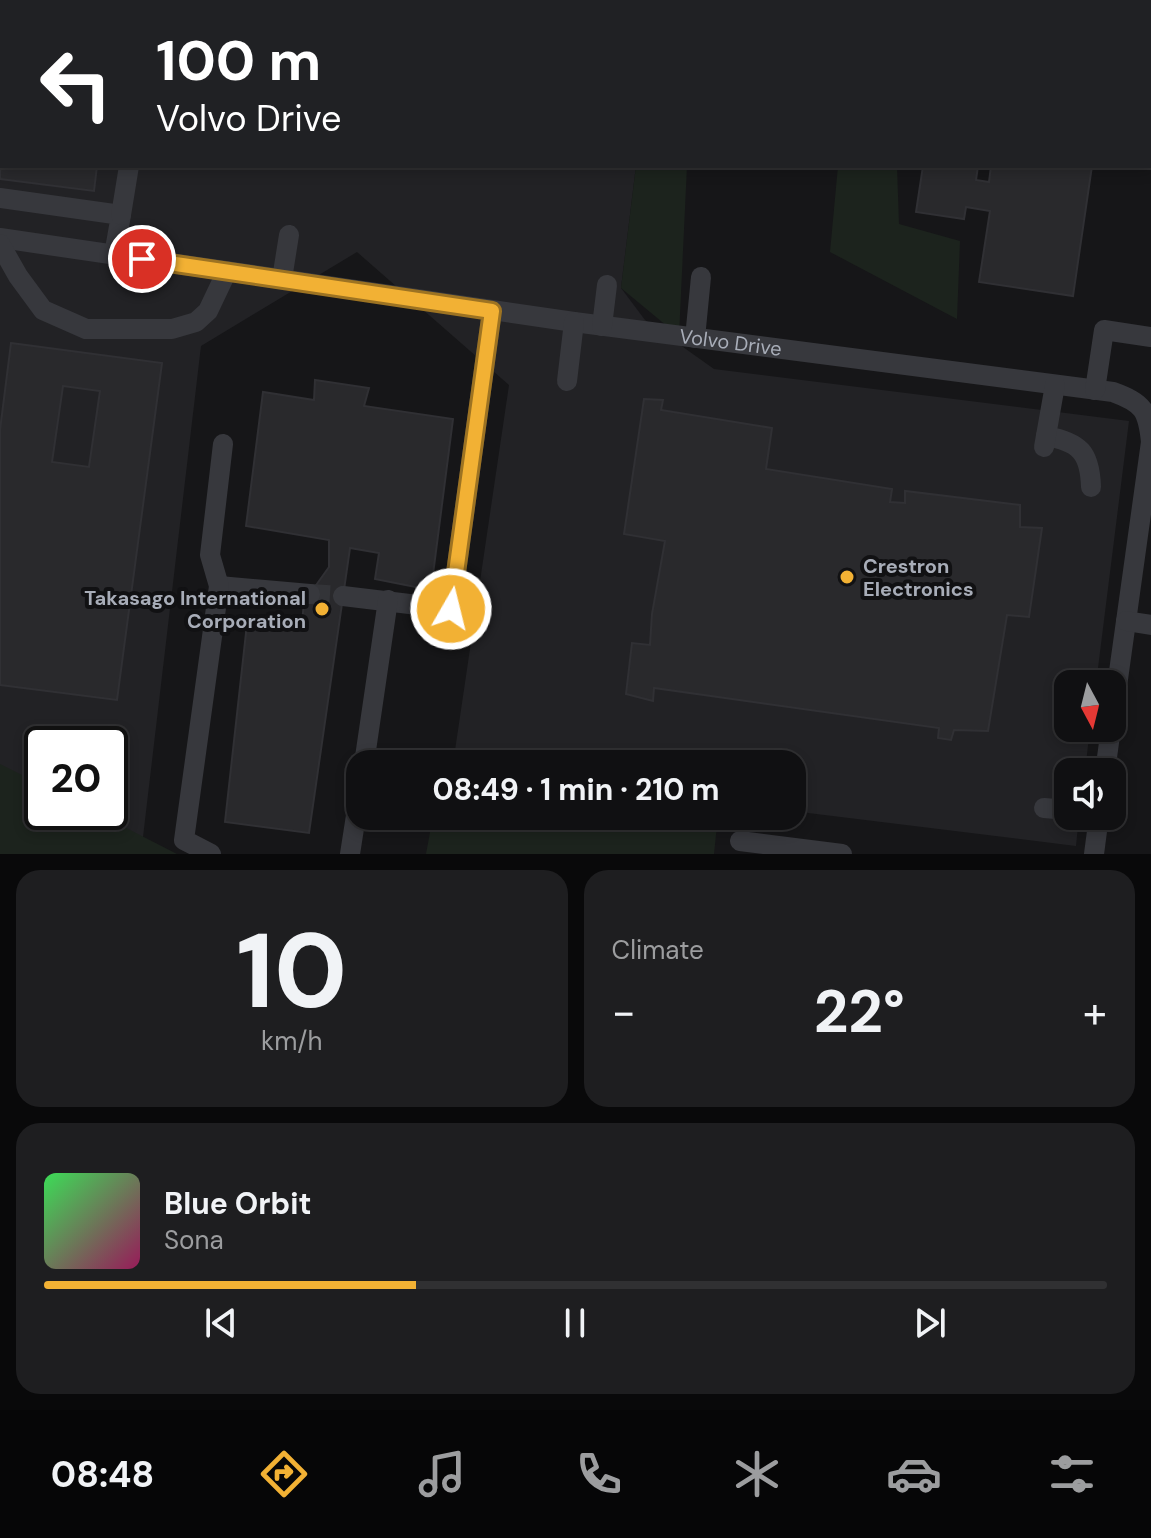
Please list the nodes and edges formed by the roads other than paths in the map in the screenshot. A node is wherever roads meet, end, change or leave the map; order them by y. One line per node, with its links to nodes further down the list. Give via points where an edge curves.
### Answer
1 (129, 168): 3 (street)
2 (0, 198): 3 (street)
3 (121, 215): 7 (street)
4 (289, 235): 10 (street)
5 (0, 238): 7 (street, Volvo Drive)
6 (0, 244): 8 (street, via 43,310 86,329 172,329 196,322 208,311)
7 (114, 255): 8 (street, Volvo Drive)
8 (227, 271): 10 (street, Volvo Drive)
9 (701, 277): 16 (street)
10 (282, 279): 12 (street, Volvo Drive)
11 (607, 285): 14 (street)
12 (492, 311): 13 (street, Volvo Drive); 25 (street, via 451,609)
13 (574, 322): 14 (street, Volvo Drive); 17 (street)
14 (602, 326): 16 (street, Volvo Drive)
15 (1151, 337): 19 (street, via 1104,330)
16 (695, 338): 18 (street, Volvo Drive)
17 (567, 381)
18 (1055, 385): 19 (street, Volvo Drive); 21 (street, via 1045,442 1066,440 1084,452)
19 (1095, 390): 26 (street, Volvo Drive, via 1131,399 1144,409 1149,424 1151,442)
20 (223, 444): 22 (street, via 210,555)
21 (1091, 487)
22 (219, 586): 23 (street); 35 (street, via 184,840)
23 (310, 594)
24 (343, 596): 25 (street)
25 (388, 600): 29 (street)
26 (1126, 621): 27 (street); 28 (street, Volvo Drive)
27 (1151, 625)
28 (1119, 670)
29 (366, 750)
30 (1044, 808): 31 (street)
31 (1054, 809)
32 (354, 830): 36 (street)
33 (1097, 830): 38 (street)
34 (740, 841): 37 (street)
35 (211, 854)
36 (350, 854)
37 (842, 854)
38 (1094, 854)

